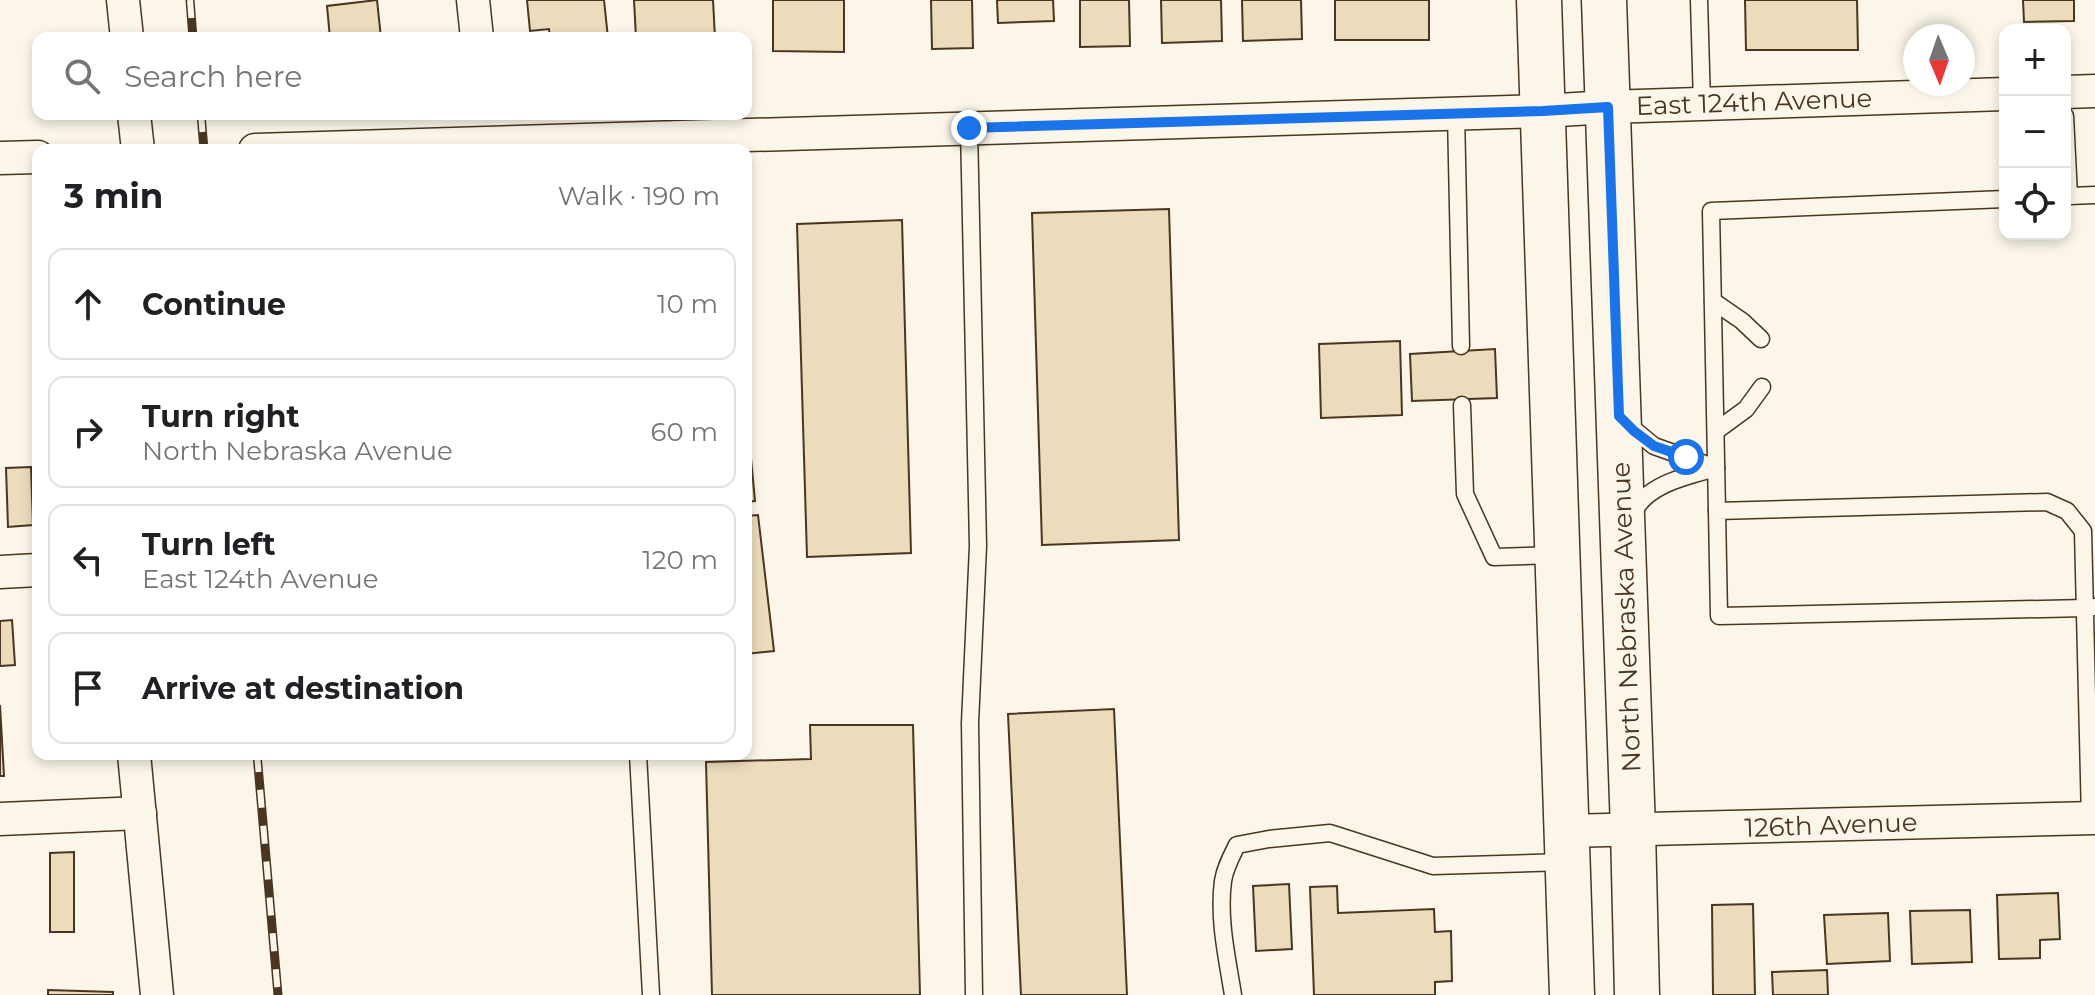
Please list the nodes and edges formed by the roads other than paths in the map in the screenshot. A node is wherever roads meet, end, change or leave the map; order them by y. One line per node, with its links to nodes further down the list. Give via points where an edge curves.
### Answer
1 (123, 0): 6 (street)
2 (473, 0): 7 (street)
3 (1539, 0): 13 (main road)
4 (1604, 0): 12 (main road, North Nebraska Avenue)
5 (1699, 0): 11 (lane)
6 (126, 32)
7 (476, 32)
8 (2095, 91): 9 (street)
9 (2071, 92)
10 (1999, 94): 11 (street, East 124th Avenue)
11 (1702, 104): 12 (street, East 124th Avenue)
12 (1608, 107): 13 (street, East 124th Avenue); 32 (main road, North Nebraska Avenue)
13 (1543, 111): 14 (street, East 124th Avenue); 37 (main road)
14 (1456, 114): 17 (street, East 124th Avenue); 29 (lane)
15 (135, 120): 18 (street)
16 (486, 128): 19 (street, East 124th Avenue); 20 (street, East 124th Avenue)
17 (969, 128): 21 (street, East 124th Avenue); 50 (lane, via 978,546 970,723)
18 (137, 144)
19 (318, 144)
20 (569, 144)
21 (597, 144)
22 (32, 157): 23 (street)
23 (0, 158)
24 (2095, 195): 25 (lane)
25 (2071, 196)
26 (1999, 199): 27 (lane, via 1711,211)
27 (1713, 301): 28 (lane); 33 (lane)
28 (1761, 339)
29 (1461, 346)
30 (1762, 387): 33 (lane, via 1746,409)
31 (1462, 405): 37 (lane, via 1465,494 1494,557)
32 (1619, 416): 34 (lane, via 1654,446); 36 (main road, North Nebraska Avenue)
33 (1716, 431): 34 (lane)
34 (1716, 468): 35 (lane); 36 (lane, via 1655,490 1638,502)
35 (1717, 511): 40 (lane, via 2047,502 2067,511 2083,531); 40 (lane, via 1719,616)
36 (1623, 532): 46 (main road, North Nebraska Avenue)
37 (1557, 555): 47 (main road)
38 (32, 570): 39 (street)
39 (0, 572)
40 (2090, 608): 44 (lane)
41 (135, 760): 43 (street)
42 (638, 760): 49 (lane)
43 (140, 813): 45 (street); 48 (street)
44 (2093, 818): 46 (street, 126th Avenue)
45 (0, 819)
46 (1633, 830): 47 (street, 126th Avenue); 53 (main road, North Nebraska Avenue)
47 (1567, 846): 51 (lane, via 1433,866 1330,833 1237,845 1223,880 1222,911); 52 (main road)
48 (157, 995)
49 (651, 995)
50 (974, 995)
51 (1233, 995)
52 (1572, 995)
53 (1637, 995)

